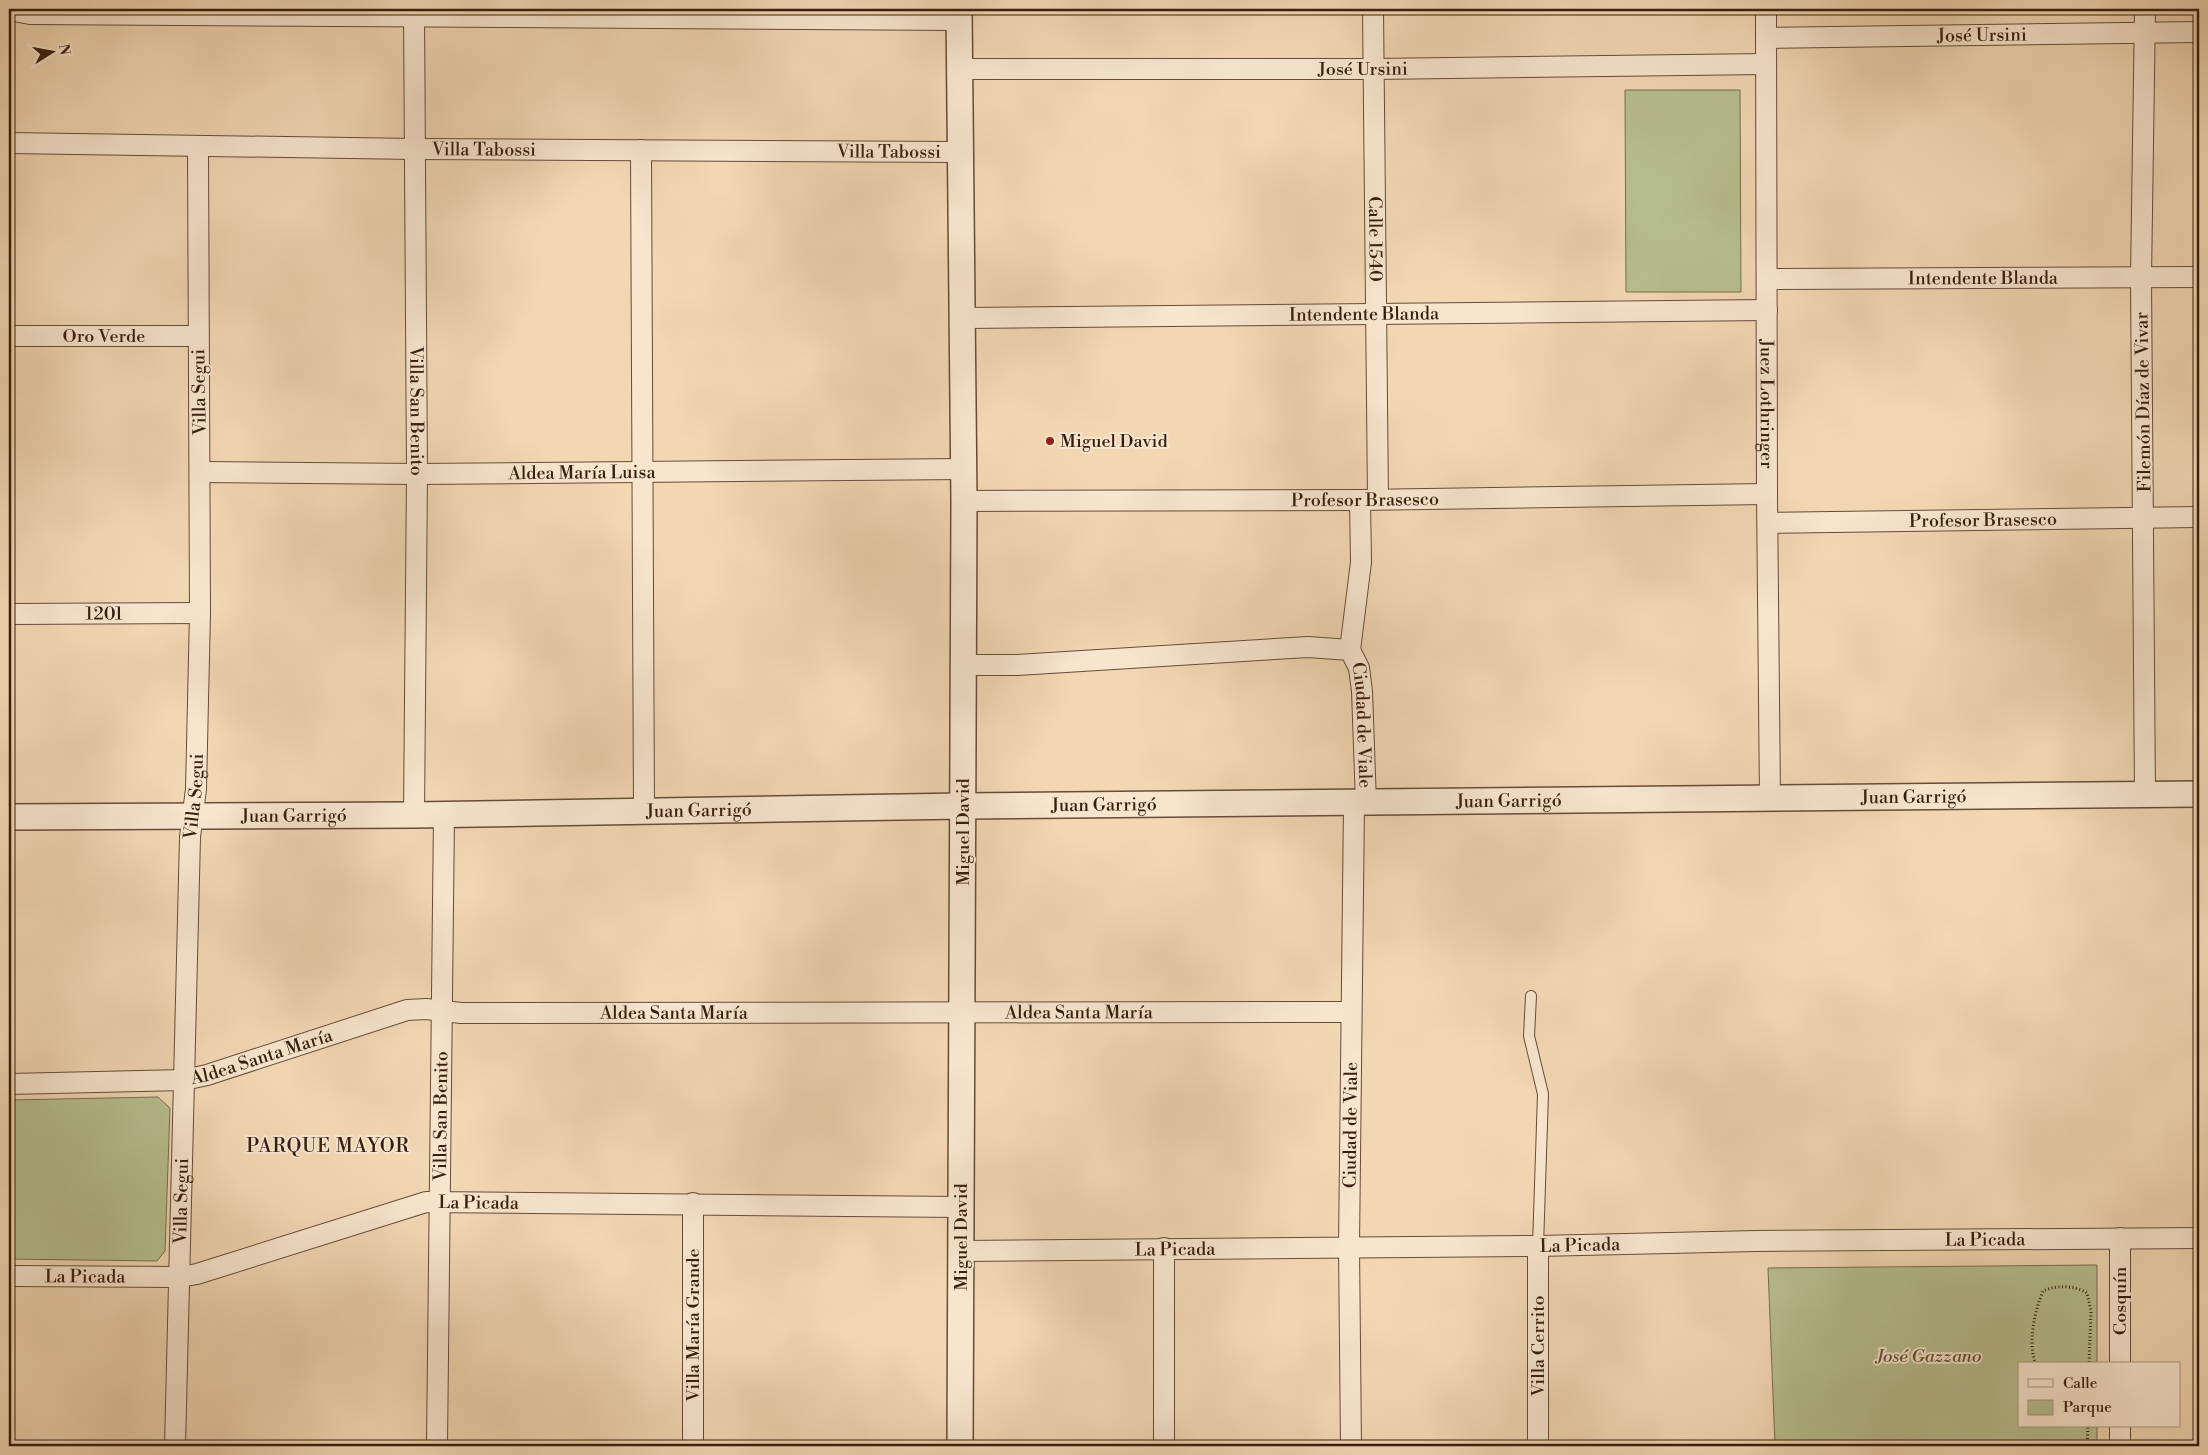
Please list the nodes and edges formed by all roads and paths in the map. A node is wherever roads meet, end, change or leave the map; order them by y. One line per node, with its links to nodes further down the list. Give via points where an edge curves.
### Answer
1 (1373, 9): 12 (street, Calle 1540)
2 (1766, 9): 9 (street, Juez Lothringer)
3 (2145, 9): 8 (street, Filemón Díaz de Vivar)
4 (9, 10): 5 (street, via 30,14)
5 (414, 12): 6 (street); 15 (street, Villa San Benito)
6 (959, 14): 11 (street, Miguel David)
7 (2199, 32): 8 (street, José Ursini)
8 (2144, 33): 9 (street, José Ursini); 19 (street, Filemón Díaz de Vivar)
9 (1766, 38): 10 (street, Juez Lothringer)
10 (1766, 64): 12 (street, José Ursini); 20 (street, Juez Lothringer)
11 (959, 69): 12 (street, José Ursini); 17 (street, Miguel David)
12 (1374, 69): 22 (street, Calle 1540)
13 (9, 143): 14 (street, Villa Tabossi)
14 (198, 147): 15 (street, Villa Tabossi); 25 (street, Villa Segui)
15 (415, 149): 16 (street, Villa Tabossi); 29 (street, Villa San Benito)
16 (641, 150): 17 (street, Villa Tabossi); 28 (street)
17 (960, 152): 23 (street, Miguel David)
18 (2199, 277): 19 (street, Intendente Blanda)
19 (2141, 278): 20 (street, Intendente Blanda); 34 (street, Filemón Díaz de Vivar)
20 (1768, 279): 21 (street, Juez Lothringer)
21 (1767, 310): 22 (street, Intendente Blanda); 30 (street, Juez Lothringer)
22 (1377, 315): 23 (street, Intendente Blanda); 31 (street, Calle 1540)
23 (962, 318): 26 (street, Miguel David)
24 (9, 336): 25 (street, Oro Verde)
25 (198, 336): 27 (street, Villa Segui)
26 (964, 469): 28 (street, Aldea María Luisa); 32 (street, Miguel David)
27 (201, 472): 29 (street, Aldea María Luisa); 36 (street, Villa Segui)
28 (642, 472): 29 (street, Aldea María Luisa); 45 (street)
29 (417, 474): 46 (street, Villa San Benito)
30 (1766, 494): 31 (street, Profesor Brasesco); 35 (street, Juez Lothringer)
31 (1369, 500): 32 (street, Profesor Brasesco); 38 (street, Calle 1540)
32 (964, 501): 39 (street, Miguel David)
33 (2199, 516): 34 (street, Profesor Brasesco)
34 (2144, 517): 35 (street, Profesor Brasesco); 41 (street, Filemón Díaz de Vivar)
35 (1768, 523): 42 (street, Juez Lothringer)
36 (200, 613): 37 (street, 1201); 49 (street, Villa Segui, via 196,789)
37 (9, 614)
38 (1350, 650): 39 (street, Ciudad de Viale, via 1289,648 1017,665); 43 (street, Ciudad de Viale, via 1359,668 1362,691)
39 (964, 665): 44 (street, Miguel David)
40 (2199, 794): 41 (street, Juan Garrigó)
41 (2145, 795): 42 (street, Juan Garrigó)
42 (1770, 800): 43 (street, Juan Garrigó)
43 (1360, 803): 44 (street, Juan Garrigó); 53 (street, Ciudad de Viale)
44 (963, 806): 45 (street, Juan Garrigó); 52 (street, Miguel David)
45 (644, 813): 47 (street, Juan Garrigó)
46 (414, 815): 47 (street, Juan Garrigó); 49 (street, Juan Garrigó)
47 (444, 815): 51 (street, Villa San Benito)
48 (9, 816): 49 (street, Juan Garrigó)
49 (192, 816): 54 (street, Villa Segui)
50 (1531, 996): 62 (lane, via 1529,1036 1543,1094)
51 (441, 1012): 52 (street, Aldea Santa María); 54 (street, Aldea Santa María, via 407,1010); 56 (street, Villa San Benito)
52 (962, 1012): 53 (street, Aldea Santa María); 58 (street, Miguel David)
53 (1350, 1012): 61 (street, Ciudad de Viale)
54 (184, 1080): 55 (street, Aldea Santa María); 66 (street, Villa Segui)
55 (9, 1084)
56 (439, 1201): 57 (street, La Picada); 66 (street, La Picada, via 410,1206); 73 (street, Villa San Benito)
57 (694, 1203): 58 (street, La Picada); 74 (street, Villa María Grande)
58 (961, 1207): 64 (street, Miguel David)
59 (2120, 1238): 60 (street, La Picada); 62 (street, La Picada); 69 (street, Cosquín)
60 (2199, 1238)
61 (1349, 1246): 62 (street, La Picada); 63 (street, La Picada); 77 (street, Ciudad de Viale)
62 (1538, 1246): 78 (street, Villa Cerrito)
63 (1164, 1248): 64 (street, La Picada); 76 (street)
64 (961, 1251): 75 (street, Miguel David)
65 (9, 1276): 66 (street, La Picada)
66 (180, 1277): 72 (street, Villa Segui)
67 (2035, 1362): 68 (path, via 2032,1351 2038,1303 2043,1291 2053,1286 2080,1289 2087,1293 2091,1311)
68 (2089, 1362)
69 (2120, 1362)
70 (2088, 1428): 79 (path)
71 (2120, 1428): 80 (street)
72 (175, 1446)
73 (437, 1446)
74 (693, 1446)
75 (960, 1446)
76 (1164, 1446)
77 (1351, 1446)
78 (1538, 1446)
79 (2087, 1446)
80 (2120, 1446)

